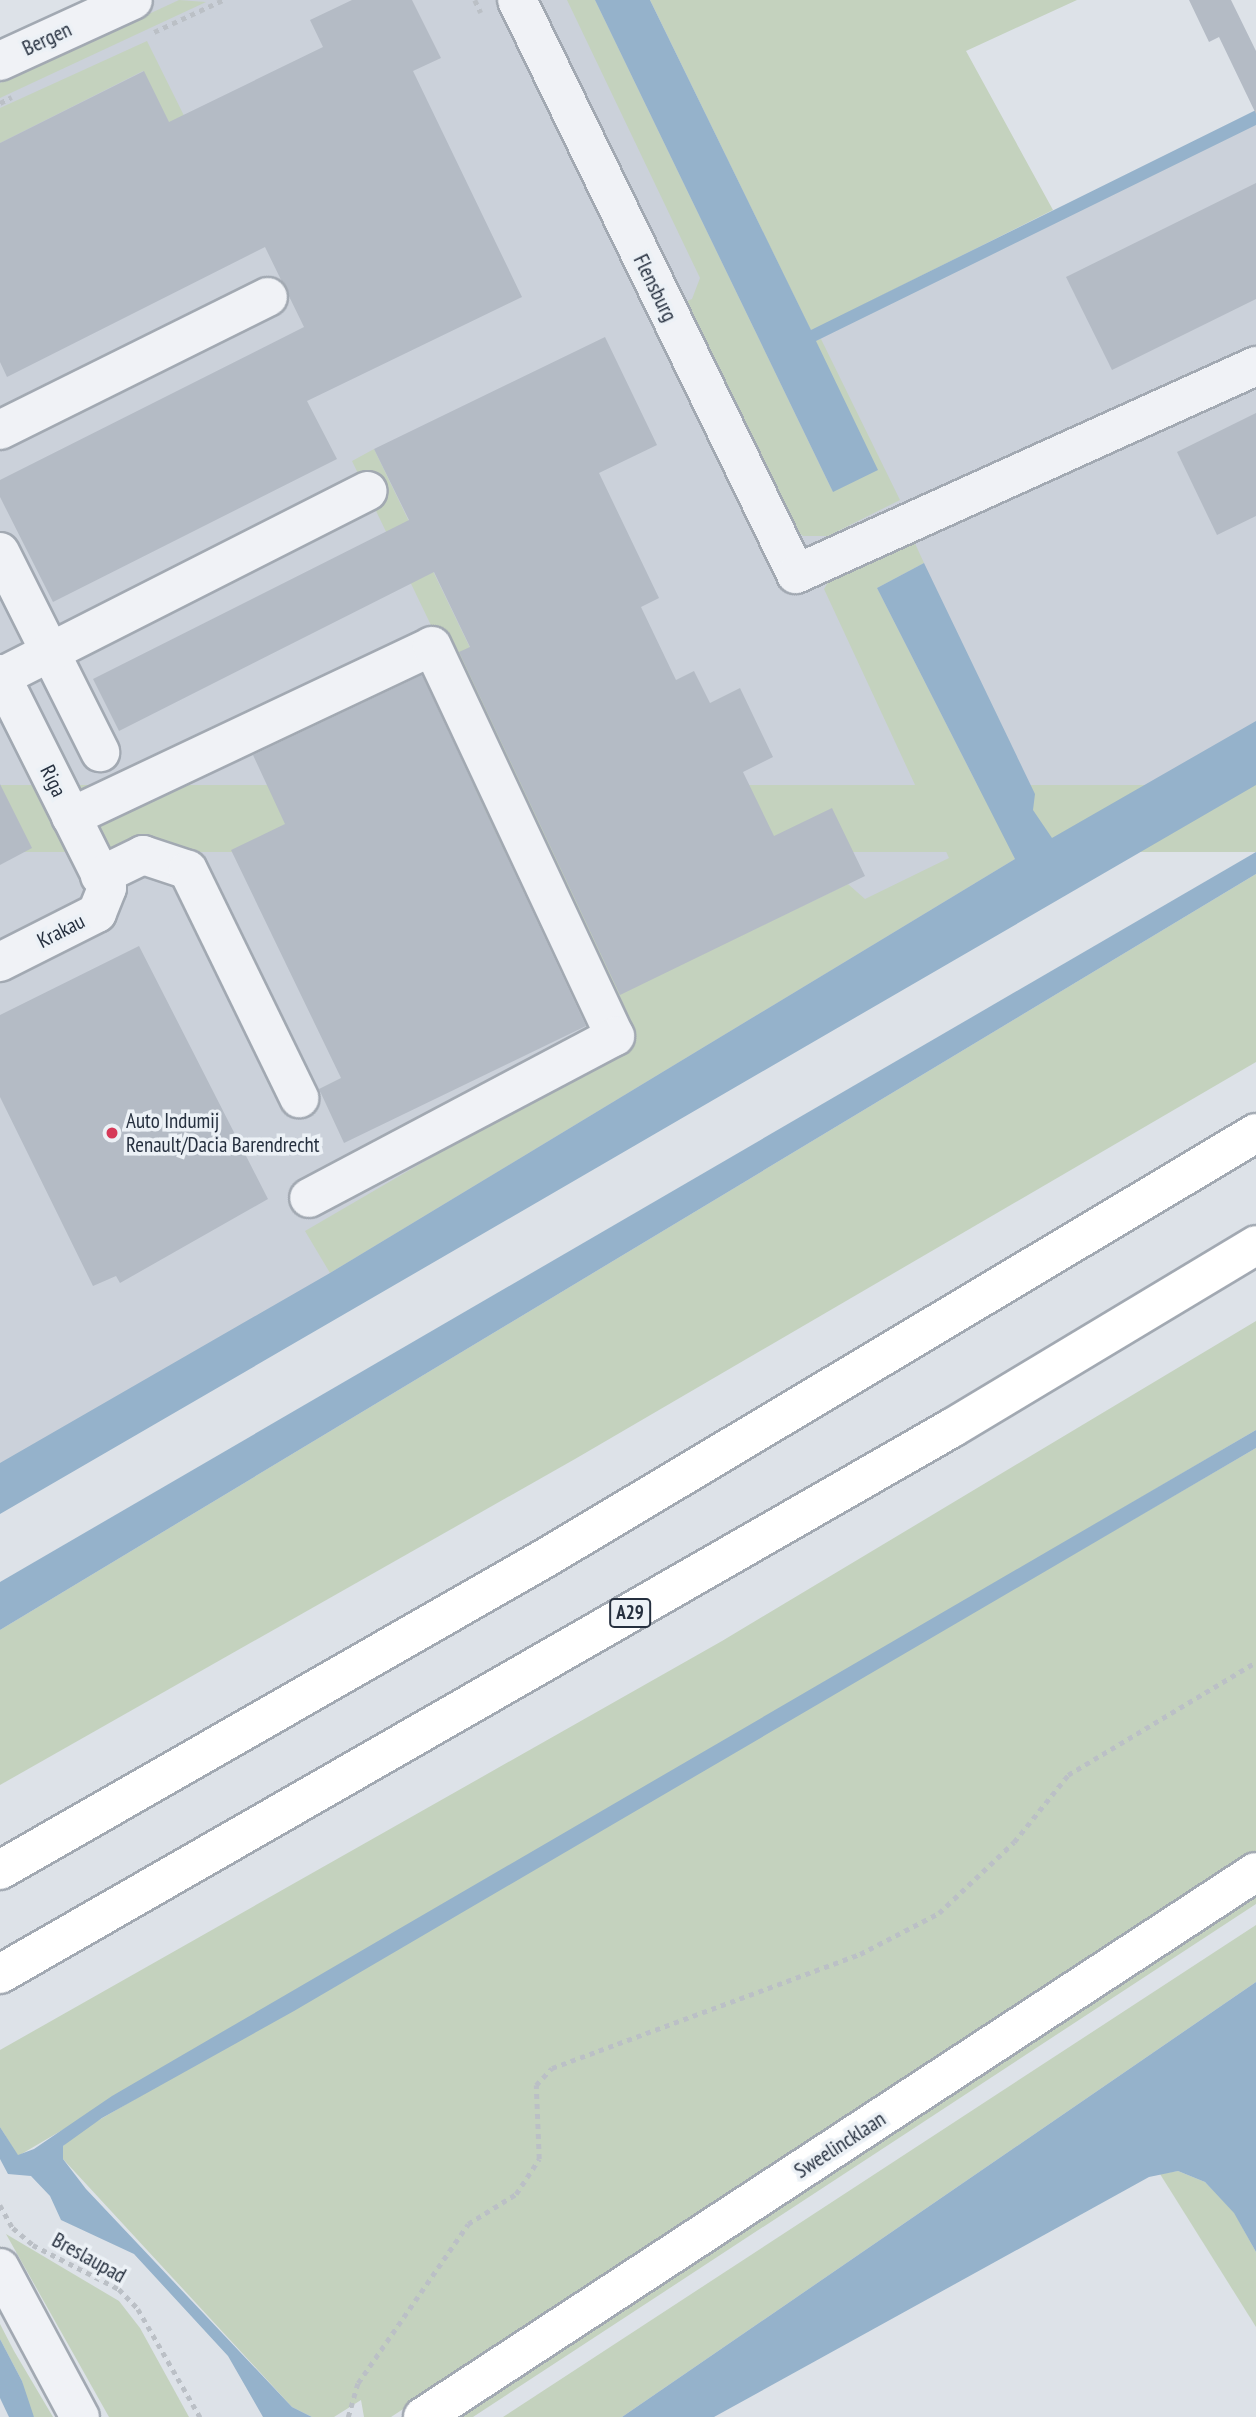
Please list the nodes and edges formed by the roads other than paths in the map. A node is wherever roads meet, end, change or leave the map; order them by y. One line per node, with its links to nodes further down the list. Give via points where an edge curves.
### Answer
1 (133, 0): 3 (street, Bergen)
2 (517, 0): 5 (street, Flensburg, via 796,574)
3 (4, 49)
4 (268, 297): 6 (street)
5 (1256, 366)
6 (0, 430)
7 (367, 491): 9 (street)
8 (0, 552): 9 (street)
9 (50, 652): 10 (street); 11 (street)
10 (1, 676): 12 (street, Riga)
11 (100, 752)
12 (71, 817): 13 (street, Riga); 17 (street, via 432,646 615,1036)
13 (104, 882): 14 (street, Krakau, via 97,913); 15 (street, via 143,855 188,870)
14 (0, 962)
15 (299, 1098)
16 (1256, 1133): 19 (main road, via 547,1557)
17 (309, 1198)
18 (1256, 1245): 21 (main road, A29, via 952,1429)
19 (0, 1870)
20 (1256, 1872): 24 (main road, Sweelincklaan)
21 (0, 1974)
22 (0, 2268): 23 (street)
23 (81, 2414)
24 (423, 2417)

